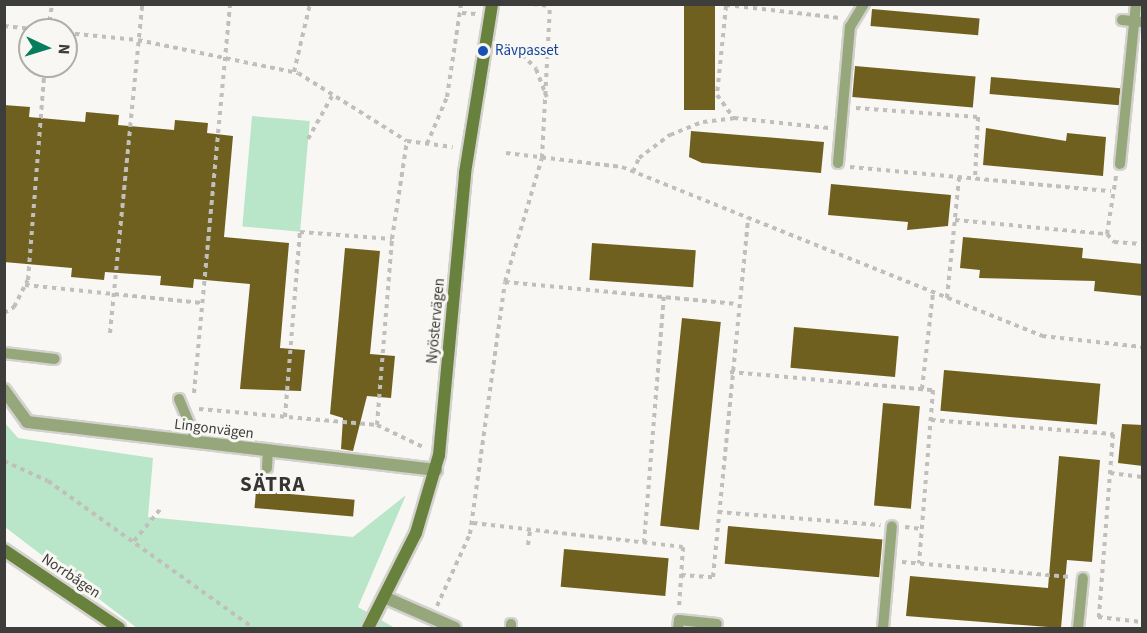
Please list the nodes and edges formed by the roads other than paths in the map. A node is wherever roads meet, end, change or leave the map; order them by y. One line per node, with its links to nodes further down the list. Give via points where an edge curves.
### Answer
1 (492, 4): 15 (street, Nyöstervägen, via 465,172)
2 (864, 4): 6 (lane, via 855,19)
3 (1136, 4): 5 (lane)
4 (1122, 20): 5 (lane)
5 (1138, 22): 7 (lane)
6 (838, 163)
7 (1120, 164)
8 (4, 353): 9 (lane)
9 (55, 359)
10 (4, 390): 12 (street, Lingonvägen, via 27,422)
11 (179, 399): 12 (lane)
12 (197, 442): 13 (street, Lingonvägen)
13 (268, 450): 14 (lane); 15 (street, Lingonvägen)
14 (267, 468)
15 (436, 470): 19 (street, Nyöstervägen, via 416,533)
16 (892, 526): 25 (lane)
17 (4, 550): 22 (street, Norrbågen)
18 (1083, 578): 26 (lane)
19 (384, 597): 23 (street, Nyöstervägen); 24 (street)
20 (679, 624): 21 (lane)
21 (717, 624)
22 (119, 628)
23 (368, 628)
24 (455, 628)
25 (883, 628)
26 (1078, 628)

